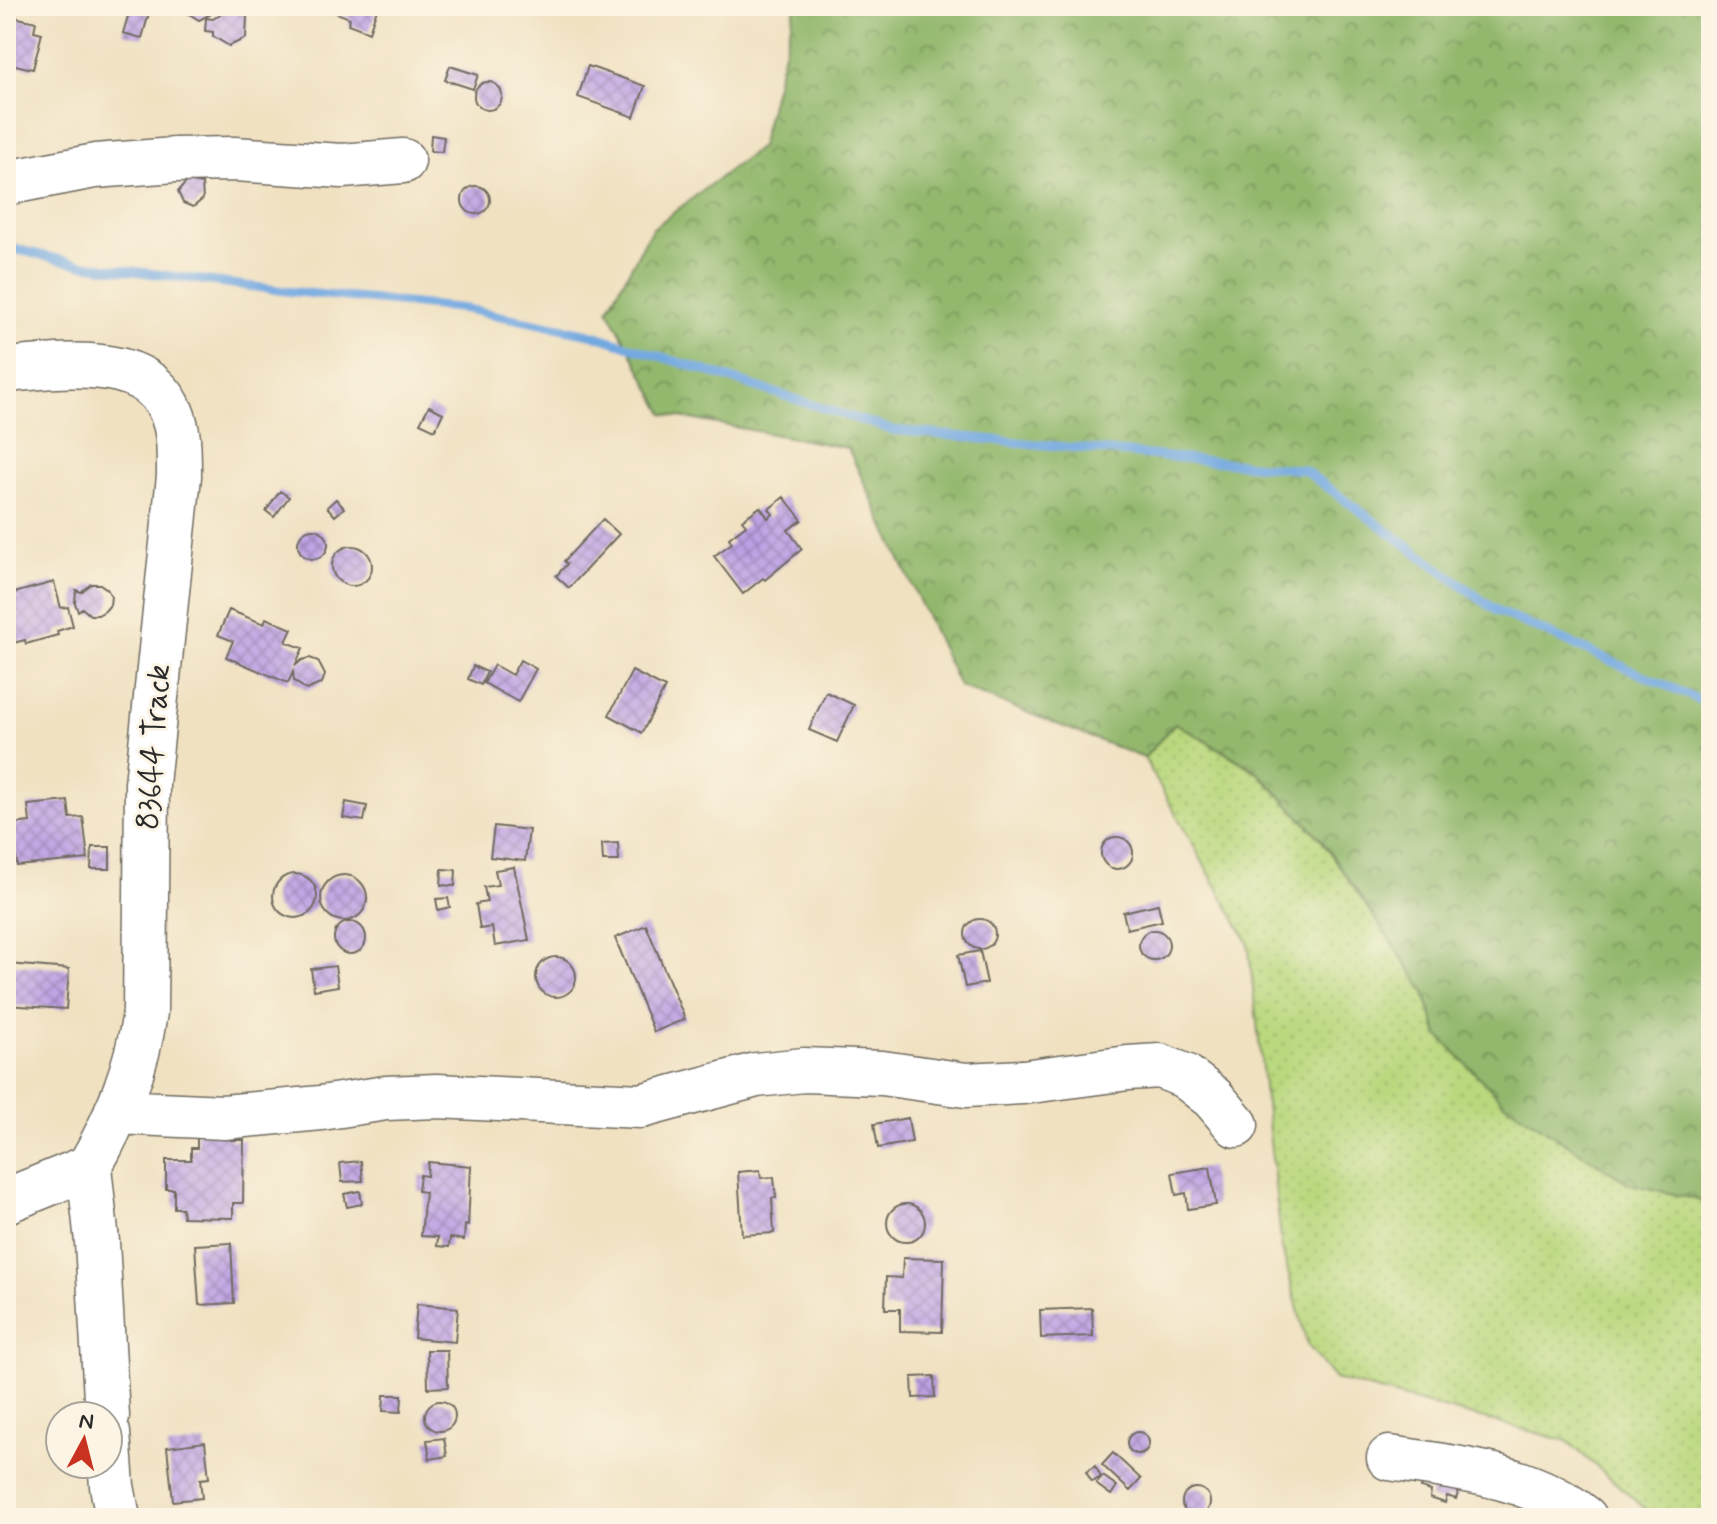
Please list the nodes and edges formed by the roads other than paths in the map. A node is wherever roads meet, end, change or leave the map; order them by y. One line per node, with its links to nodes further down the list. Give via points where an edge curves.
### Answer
1 (403, 161): 2 (street, via 342,166 175,160 95,166)
2 (6, 183)
3 (6, 370): 4 (street, 83644 Track, via 99,365 134,374 163,400 178,437 179,476 147,784 145,1012)
4 (116, 1112): 5 (street, via 224,1117 437,1096 641,1106 756,1075 804,1070 882,1073 966,1085 1160,1066 1185,1076); 6 (street, 83644 Track)
5 (1236, 1125)
6 (89, 1167): 7 (street); 8 (street)
7 (6, 1201)
8 (106, 1400)
9 (1389, 1458): 12 (street, via 1483,1472 1526,1485)
10 (112, 1480): 11 (street)
11 (118, 1518)
12 (1585, 1518)

